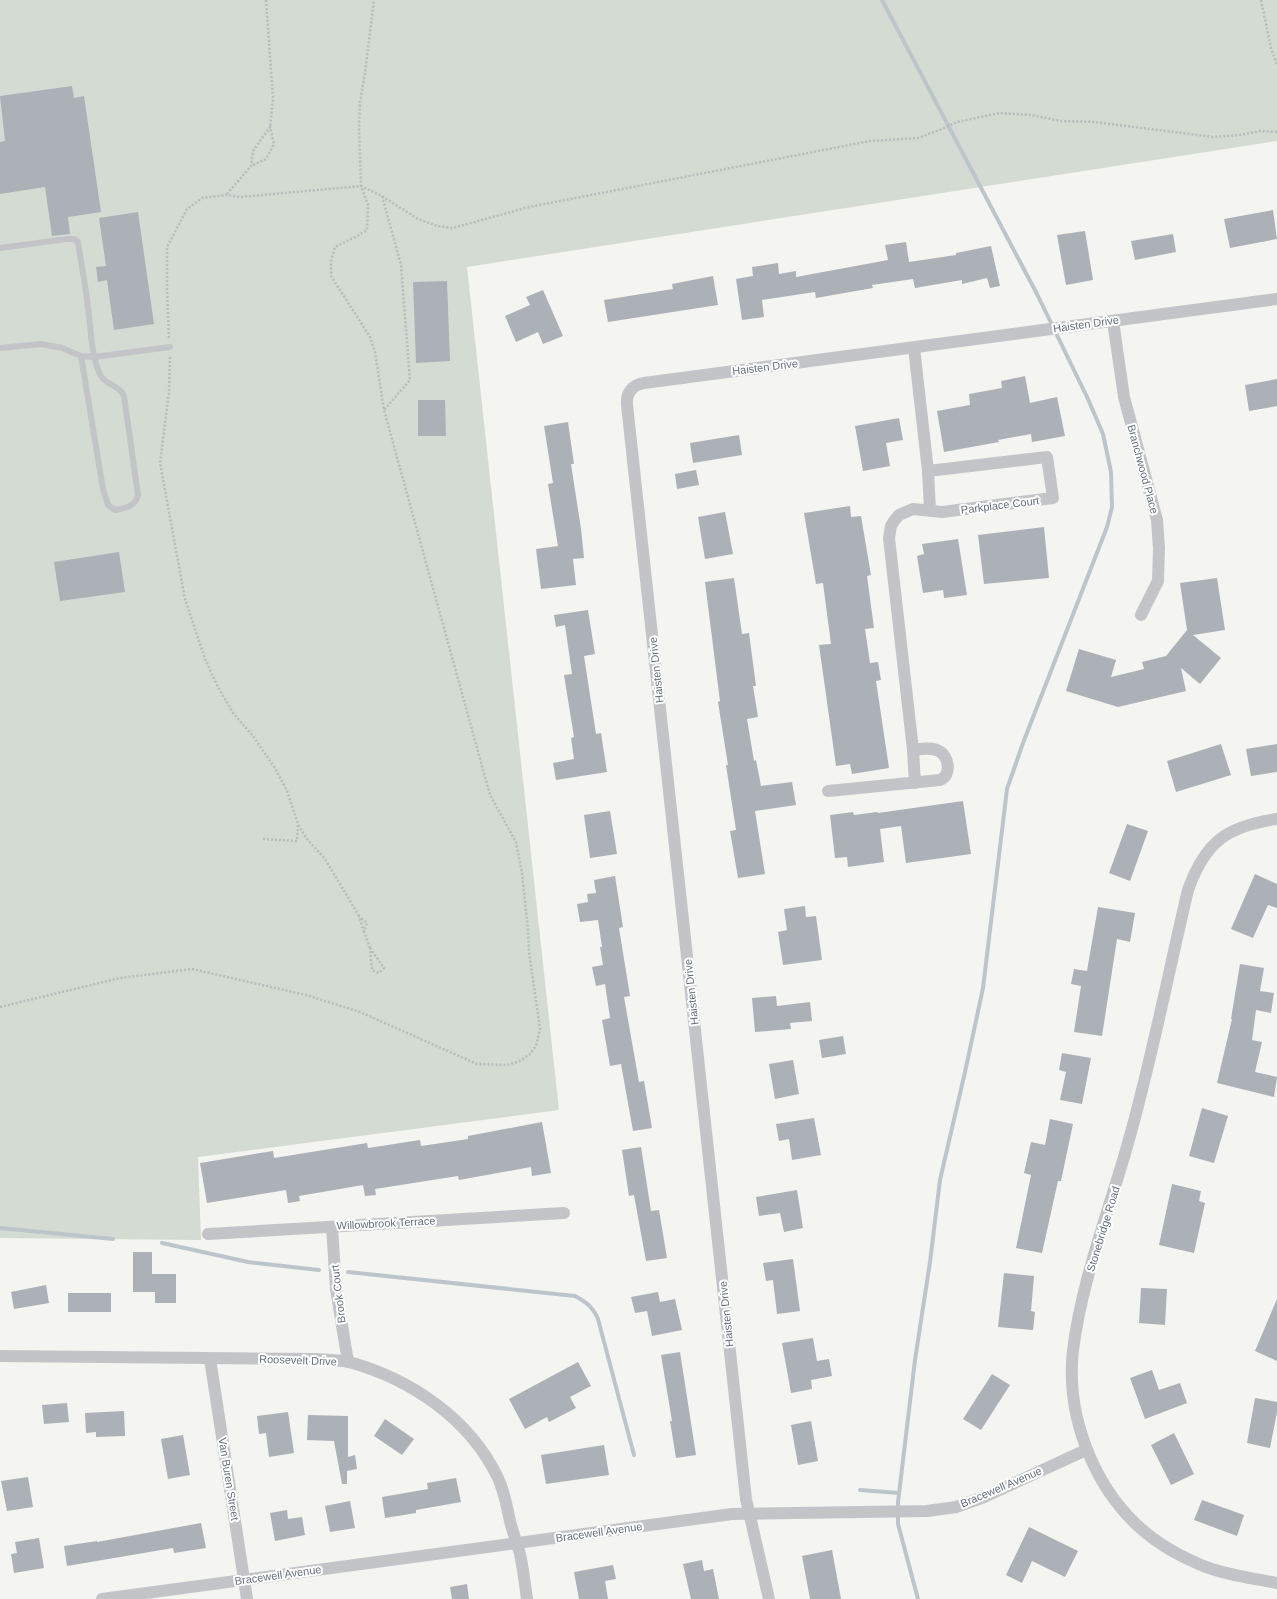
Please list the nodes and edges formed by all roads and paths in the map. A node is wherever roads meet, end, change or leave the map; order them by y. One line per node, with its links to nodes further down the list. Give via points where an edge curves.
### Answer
1 (266, 0): 5 (path, via 272,99)
2 (374, 0): 8 (path, via 360,102)
3 (1261, 0): 4 (path)
4 (1277, 65)
5 (270, 127): 7 (path, via 253,151); 7 (path, via 274,144 266,160)
6 (1277, 132): 10 (path, via 1260,131 1213,137 1000,113 957,122 918,138 870,141 529,207 453,228 437,226 418,219)
7 (251, 166): 9 (path)
8 (361, 186): 9 (path, via 240,197); 10 (path); 19 (path, via 368,205 367,230 335,247 331,261 331,276 370,337 376,352)
9 (227, 195): 14 (path, via 202,198 187,209 167,247)
10 (382, 196): 19 (path, via 400,264 410,380)
11 (0, 248): 18 (lane, via 67,239 78,242)
12 (1277, 299): 13 (street, Haisten Drive)
13 (1113, 321): 16 (street, Haisten Drive); 22 (street, Branchwood Place, via 1124,397 1156,520 1159,548 1158,581)
14 (170, 347): 18 (lane); 27 (path, via 170,392 160,463 185,599 205,659 218,687 233,713 275,768)
15 (0, 348): 17 (lane, via 41,344 62,348)
16 (914, 348): 20 (street); 40 (street, Haisten Drive, via 639,384 631,389 627,399)
17 (81, 356): 18 (lane); 18 (lane, via 103,489 108,505 115,510 130,507 138,496 124,396 122,390 105,382)
18 (94, 357)
19 (384, 410): 32 (path, via 490,795 516,842 522,873 529,952 540,1029 536,1046 520,1061 507,1065 477,1064 360,1012 306,995 192,969 120,978)
20 (928, 471): 21 (street); 21 (street, Parkplace Court, via 1047,457 1053,498 942,512)
21 (930, 510): 23 (street, Parkplace Court, via 912,509 899,515 891,526 889,538)
22 (1141, 615)
23 (913, 750): 24 (street, Parkplace Court); 24 (street, via 928,749 939,752 947,761 948,768 945,778)
24 (915, 782): 25 (street)
25 (828, 791)
26 (1277, 820): 39 (street, Stonebridge Road, via 1249,825 1221,837 1201,860 1188,890 1139,1103 1099,1236 1076,1331 1072,1375 1074,1400)
27 (298, 824): 28 (path, via 297,841); 29 (path, via 306,838 325,859)
28 (263, 839)
29 (359, 916): 30 (path); 30 (path, via 367,923)
30 (364, 932): 31 (path)
31 (370, 948): 31 (path, via 372,970 379,973 384,968)
32 (0, 1007)
33 (564, 1213): 34 (street, Willowbrook Terrace)
34 (332, 1227): 35 (street, Willowbrook Terrace); 38 (street, Brook Court, via 336,1288)
35 (208, 1234)
36 (0, 1356): 37 (street, Roosevelt Drive)
37 (210, 1359): 38 (street, Roosevelt Drive, via 316,1359); 42 (street, Van Buren Street)
38 (348, 1362): 41 (street, Roosevelt Drive, via 410,1387 450,1414 478,1445 498,1478)
39 (1086, 1450): 40 (street, Bracewell Avenue, via 969,1503 943,1509 911,1512); 43 (street, Stonebridge Road, via 1117,1502 1144,1531 1161,1544 1223,1572)
40 (749, 1513): 41 (street, Bracewell Avenue); 47 (street, Haisten Drive)
41 (517, 1543): 42 (street, Bracewell Avenue); 46 (street, Roosevelt Drive)
42 (244, 1580): 44 (street, Bracewell Avenue); 45 (street, Van Buren Street)
43 (1277, 1583)
44 (102, 1599)
45 (247, 1599)
46 (527, 1599)
47 (770, 1599)

